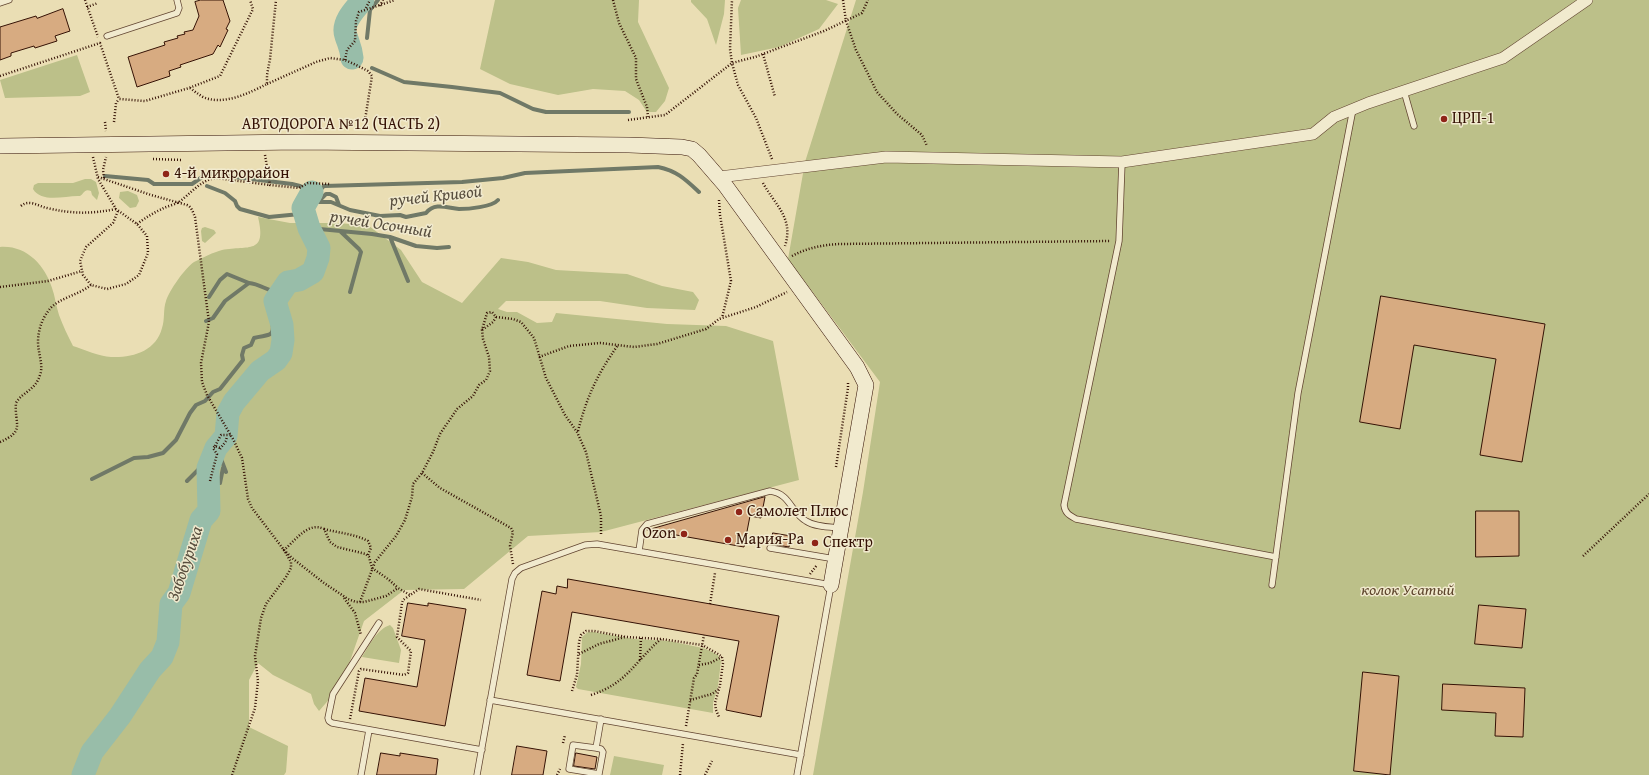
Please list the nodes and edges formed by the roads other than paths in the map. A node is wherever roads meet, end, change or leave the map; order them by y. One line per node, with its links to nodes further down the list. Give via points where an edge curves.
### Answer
1 (9, 0): 4 (lane)
2 (177, 0): 5 (lane, via 177,13)
3 (1587, 0): 6 (street, via 1503,58)
4 (0, 3)
5 (107, 36)
6 (1404, 90): 7 (street); 8 (lane)
7 (1354, 109): 10 (street, via 1334,117 1313,134); 15 (lane, via 1298,393)
8 (1414, 126)
9 (0, 146): 11 (street, АВТОДОРОГА №12 (ЧАСТЬ 2), via 263,143 682,147 692,149)
10 (1122, 162): 11 (street, via 886,157); 15 (lane, via 1119,241 1065,510 1076,519)
11 (719, 177): 12 (street, via 857,367 866,385)
12 (840, 528): 14 (lane, via 810,524 784,496 770,491 646,524 642,530); 16 (street)
13 (770, 548): 16 (lane)
14 (639, 551): 17 (lane); 20 (lane, via 600,544 585,545 521,568 515,573)
15 (1276, 557): 18 (lane)
16 (829, 558): 17 (street)
17 (831, 585): 25 (lane)
18 (1272, 585)
19 (379, 623): 22 (lane, via 331,698 328,718 332,724)
20 (490, 700): 21 (lane); 24 (lane)
21 (601, 719): 23 (lane); 25 (lane)
22 (369, 730): 24 (lane); 26 (lane)
23 (596, 748): 23 (lane, via 603,752 599,774 569,769 573,745)
24 (482, 750): 27 (lane)
25 (801, 755): 28 (lane)
26 (361, 775)
27 (477, 775)
28 (797, 775)

